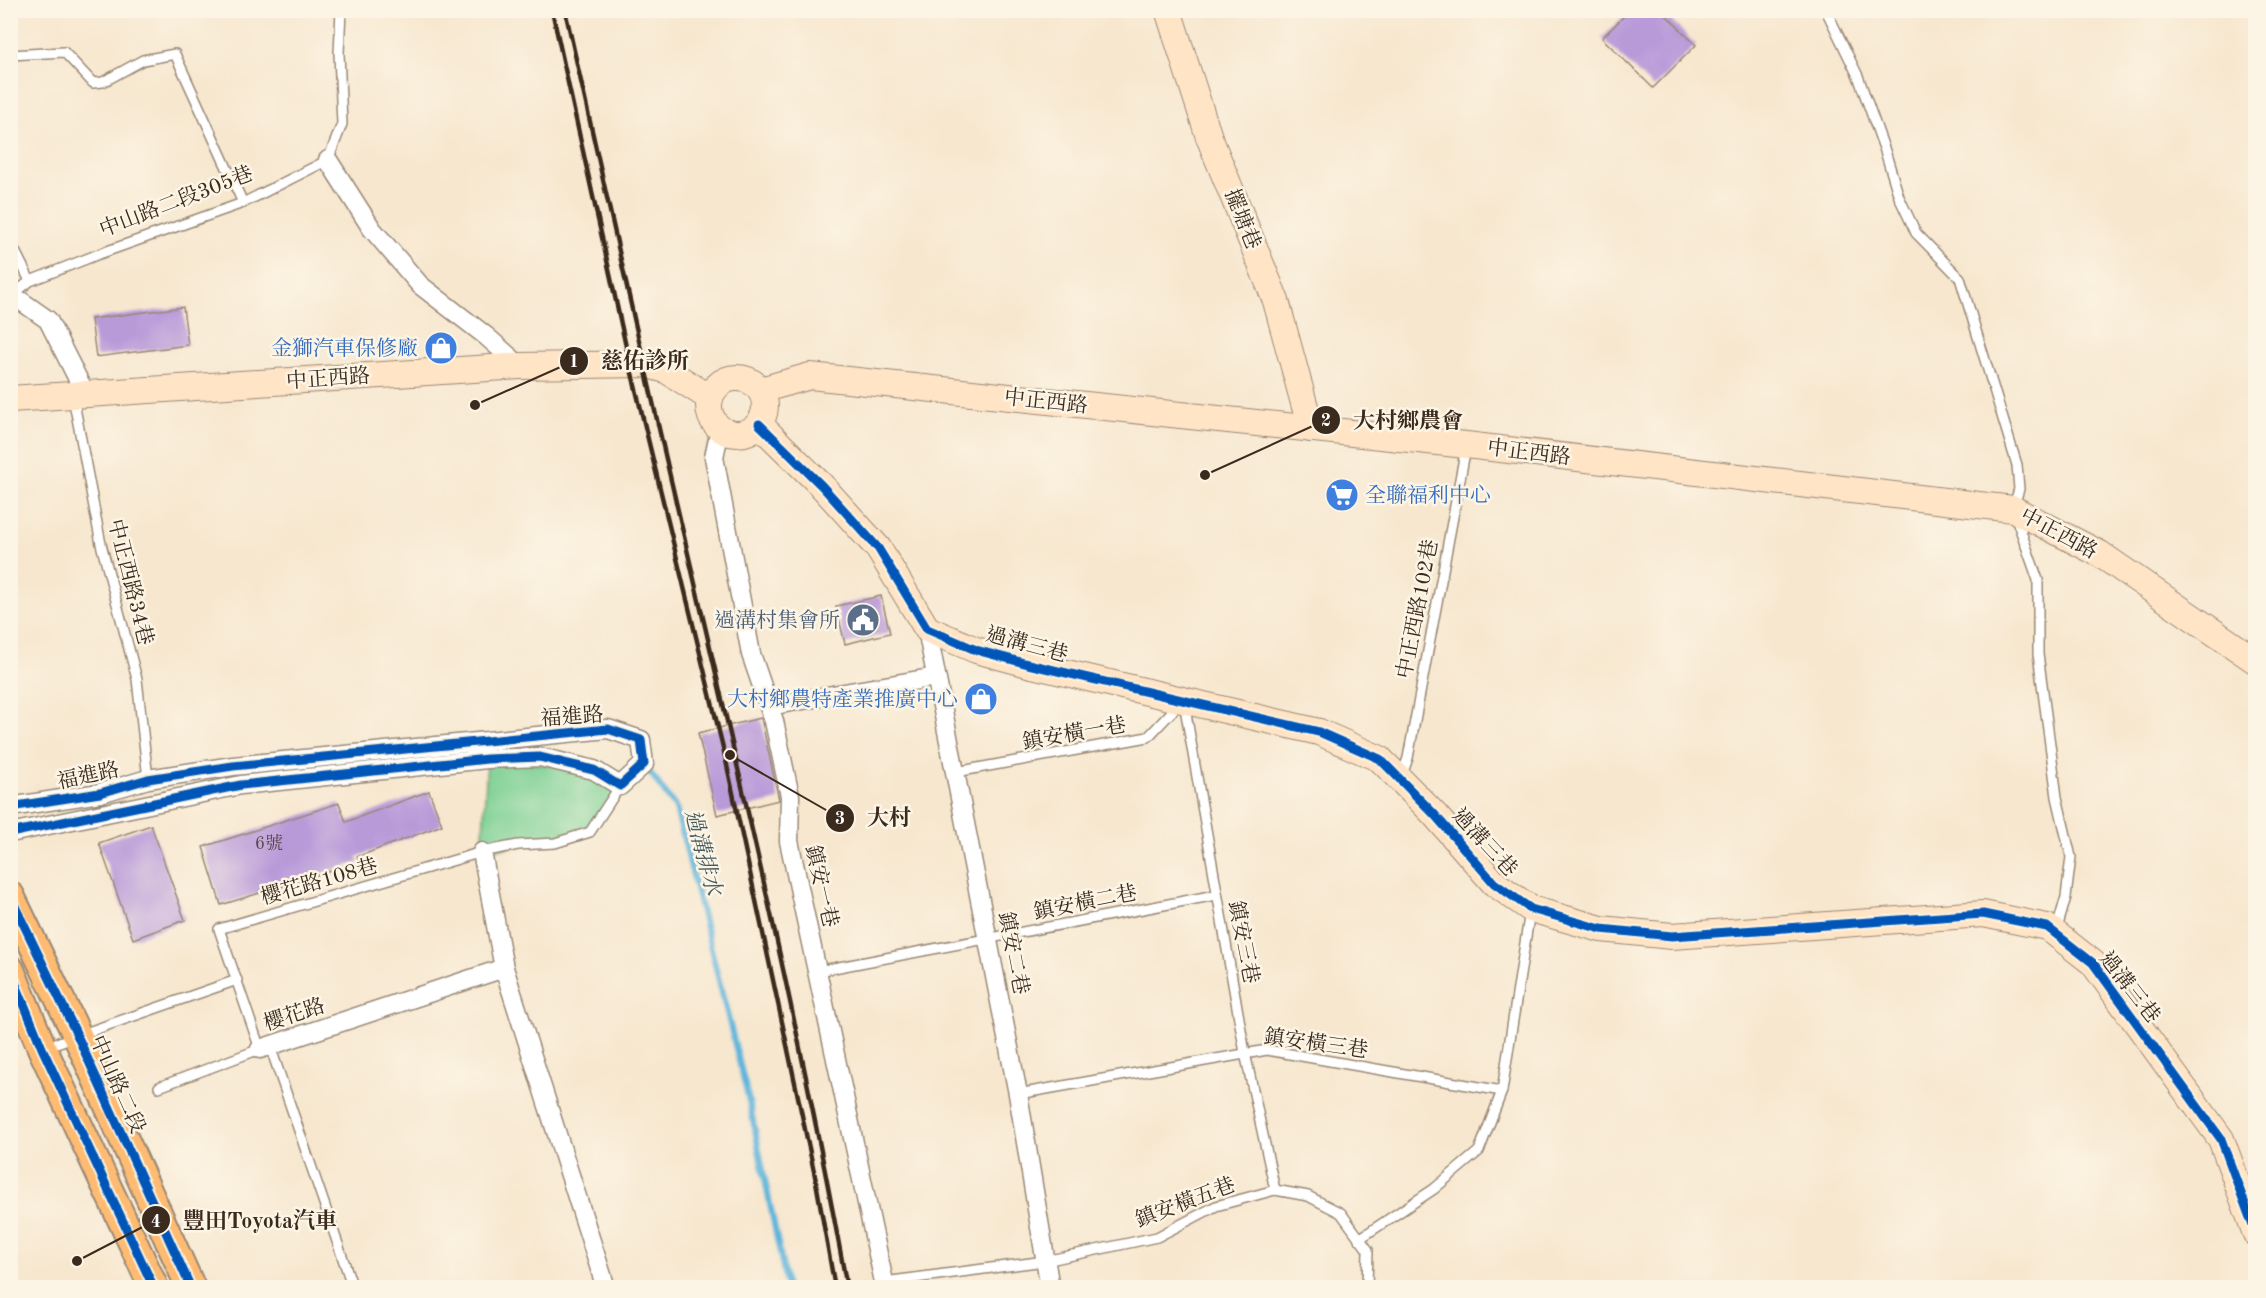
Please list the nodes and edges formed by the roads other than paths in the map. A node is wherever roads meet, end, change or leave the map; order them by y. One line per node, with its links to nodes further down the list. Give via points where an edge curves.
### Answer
1 (341, 10): 5 (lane, via 342,124)
2 (1168, 10): 17 (main road, 擺塘巷, via 1209,137 1276,301)
3 (1826, 10): 19 (lane, via 1858,76 1899,197 1916,233 1960,278 2018,465 2019,489)
4 (10, 54): 6 (lane, via 64,52 93,83 103,82 143,60 175,54)
5 (328, 160): 6 (lane, 中山路二段305巷); 10 (street, via 372,230 420,285)
6 (243, 203): 8 (lane, 中山路二段305巷)
7 (10, 241): 8 (lane)
8 (30, 281): 9 (lane, 中山路二段305巷)
9 (10, 299): 12 (street, via 21,301 48,320)
10 (520, 366): 12 (main road, 中正西路); 13 (main road, 中正西路, via 644,364 666,370)
11 (761, 390): 13 (main road, via 736,378 720,384); 15 (main road, via 766,409); 17 (main road, 中正西路, via 810,376)
12 (79, 394): 14 (main road, 中正西路); 26 (lane, 中正西路34巷, via 101,544 137,679)
13 (710, 398): 16 (main road, via 710,415)
14 (10, 399)
15 (759, 424): 16 (main road, via 745,434); 20 (main road, via 878,548)
16 (720, 429): 24 (street, 鎮安一巷, via 714,457 751,654)
17 (1311, 429): 18 (main road, 中正西路)
18 (1466, 445): 19 (main road, 中正西路); 27 (lane, 中正西路102巷)
19 (2013, 509): 21 (main road, 中正西路, via 2100,554); 35 (lane, via 2038,580 2038,654 2057,797 2071,857)
20 (927, 629): 22 (street, 鎮安二巷); 23 (main road, 過溝三巷, via 976,650)
21 (2256, 661)
22 (936, 677): 24 (street); 25 (street, 鎮安二巷)
23 (1183, 700): 25 (lane, 鎮安橫一巷, via 1148,737); 27 (main road, 過溝三巷, via 1318,732 1380,759); 32 (lane, 鎮安三巷)
24 (769, 706): 39 (street, 鎮安一巷, via 790,796 789,841)
25 (956, 772): 36 (street, 鎮安二巷)
26 (148, 779): 28 (street, 福進路, via 233,766 608,729 641,740 644,764); 29 (street, 福進路, via 100,793)
27 (1401, 779): 34 (main road, 過溝三巷, via 1494,883)
28 (620, 786): 30 (street, 福進路, via 594,770 540,757 487,759 241,785); 31 (lane, via 590,832 555,843)
29 (10, 807)
30 (10, 833)
31 (482, 852): 37 (street); 40 (lane, 櫻花路108巷, via 219,929)
32 (1216, 895): 36 (lane, 鎮安橫二巷); 44 (lane, 鎮安三巷)
33 (10, 896): 41 (main road, 中山路二段)
34 (1531, 909): 35 (main road, 過溝三巷, via 1601,929 1672,936 1983,914 2047,927); 46 (lane)
35 (2056, 934): 49 (main road, 過溝三巷, via 2093,963 2221,1139)
36 (988, 938): 39 (lane, 鎮安橫二巷); 47 (street, 鎮安二巷)
37 (504, 968): 43 (street, 櫻花路); 56 (street)
38 (10, 970): 42 (main road)
39 (818, 972): 52 (street, 鎮安一巷)
40 (237, 980): 41 (lane); 43 (lane, 櫻花路)
41 (77, 1035): 42 (lane); 54 (main road, 中山路二段)
42 (42, 1048): 53 (main road)
43 (265, 1048): 45 (lane); 55 (lane)
44 (1245, 1053): 46 (lane, 鎮安橫三巷, via 1267,1050); 47 (lane, 鎮安橫三巷); 48 (lane, 鎮安三巷)
45 (159, 1087)
46 (1502, 1091): 50 (lane, via 1479,1151 1434,1189)
47 (1018, 1094): 51 (street, 鎮安二巷)
48 (1275, 1190): 50 (lane, 鎮安橫五巷, via 1308,1196 1341,1213); 51 (lane, 鎮安橫五巷, via 1216,1206 1157,1237)
49 (2254, 1226)
50 (1359, 1239): 58 (lane, 鎮安橫五巷, via 1368,1250)
51 (1044, 1261): 52 (lane, 鎮安橫五巷); 57 (street, 鎮安二巷)
52 (884, 1282)
53 (154, 1287)
54 (191, 1287)
55 (353, 1287)
56 (606, 1287)
57 (1050, 1287)
58 (1367, 1287)

